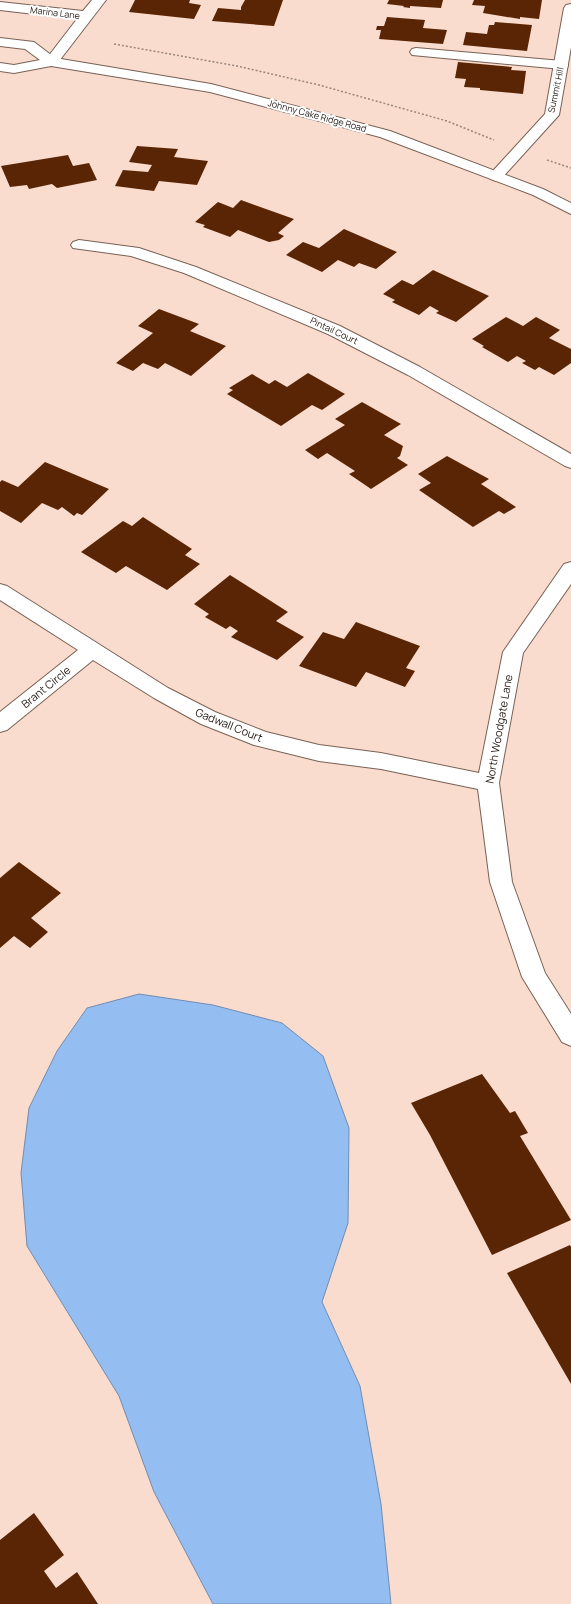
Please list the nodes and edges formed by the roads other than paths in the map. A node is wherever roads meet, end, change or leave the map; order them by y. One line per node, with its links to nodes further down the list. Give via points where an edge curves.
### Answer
1 (100, 0): 4 (street)
2 (0, 6): 4 (street, Marina Lane)
3 (571, 8): 8 (street, Summit Hill)
4 (87, 16): 7 (street)
5 (0, 42): 7 (street, Johnny Cake Ridge Road, via 29,45)
6 (416, 52): 8 (lane)
7 (51, 62): 9 (street, Johnny Cake Ridge Road, via 14,69); 10 (street, Johnny Cake Ridge Road, via 211,88 385,134)
8 (562, 65): 10 (street, Summit Hill, via 552,115)
9 (0, 67)
10 (496, 176): 11 (street, Johnny Cake Ridge Road, via 538,192)
11 (571, 209)
12 (79, 245): 13 (street, Pintail Court, via 133,251 190,270 334,330 414,371)
13 (571, 462)
14 (571, 568): 18 (street, North Woodgate Lane, via 513,652)
15 (0, 591): 16 (street, Gadwall Court)
16 (92, 649): 17 (street, Brant Circle); 18 (street, Gadwall Court, via 161,693 208,718 262,739 319,753)
17 (0, 724)
18 (488, 783): 19 (street, North Woodgate Lane, via 501,882 534,976)
19 (571, 1035)

